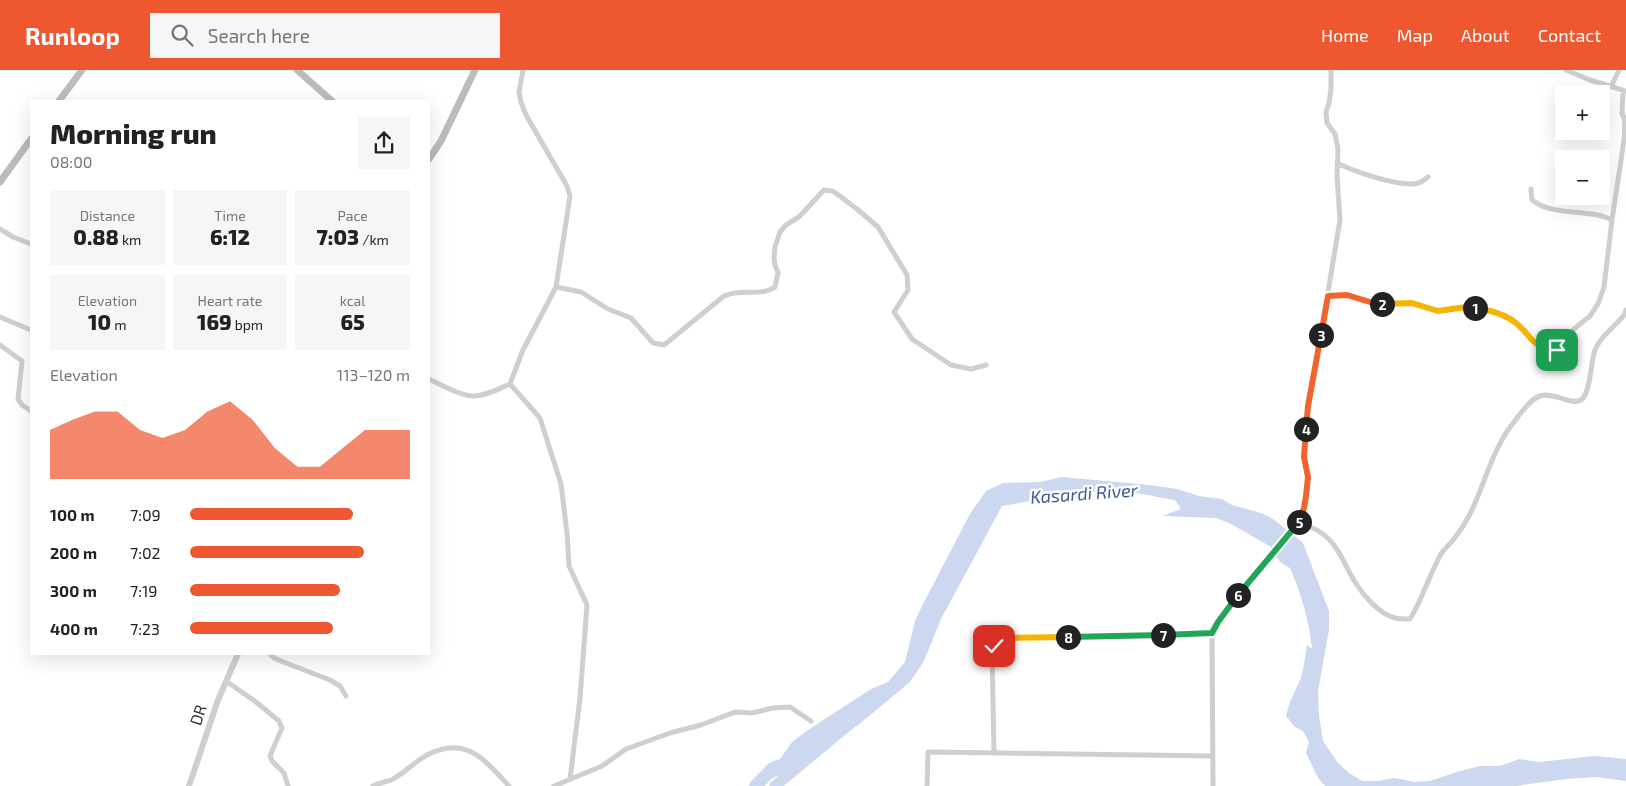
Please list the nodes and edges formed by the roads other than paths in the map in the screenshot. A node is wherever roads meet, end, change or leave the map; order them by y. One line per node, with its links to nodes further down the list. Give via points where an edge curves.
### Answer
1 (82, 70): 10 (main road)
2 (297, 70): 11 (main road)
3 (475, 70): 13 (main road)
4 (522, 70): 21 (street, via 521,102 570,196)
5 (1331, 70): 14 (street, via 1326,112 1327,123 1335,134)
6 (1566, 70): 8 (street)
7 (1619, 70): 8 (street)
8 (1611, 87): 9 (street)
9 (1624, 91): 18 (street, via 1622,113 1626,121)
10 (60, 100)
11 (331, 100)
12 (30, 140): 16 (main road)
13 (430, 158)
14 (1337, 163): 15 (street, via 1397,182 1419,183); 22 (street, via 1340,220)
15 (1428, 177)
16 (0, 182)
17 (1531, 189): 18 (street, via 1532,200 1538,205 1598,214)
18 (1612, 220): 22 (street, via 1601,298 1590,316 1557,350 1531,341 1506,316 1481,308 1438,311 1412,303 1384,304 1347,295)
19 (0, 229): 20 (street)
20 (30, 244)
21 (556, 287): 27 (street, via 581,292 608,309 631,318 653,343 664,346 724,296 732,292 770,291 775,287 778,273 774,265 775,247 780,232 820,193 828,190 878,227 907,275 908,290 894,312 912,339 951,365 971,369); 29 (street, via 522,352)
22 (1328, 296): 31 (street, via 1308,406 1304,457 1308,477 1304,508)
23 (1626, 310): 31 (street, via 1594,351 1585,396 1578,401 1548,394 1539,396 1513,423 1487,471 1470,514 1441,554 1410,619 1394,618 1382,612 1355,582 1342,556 1325,535)
24 (0, 317): 25 (street)
25 (30, 330)
26 (0, 344): 30 (street, via 22,361 18,399)
27 (986, 365)
28 (430, 379): 29 (street, via 473,396 488,394)
29 (510, 384): 40 (street, via 540,418 561,484 569,566 587,605)
30 (30, 410)
31 (1298, 524): 32 (street, via 1230,605)
32 (1212, 633): 38 (street, via 998,640 992,652); 39 (street)
33 (238, 655): 35 (street, DR)
34 (271, 655): 36 (street, via 335,683)
35 (226, 681): 41 (street, DR); 42 (street, via 282,725 270,756 284,773)
36 (346, 696)
37 (811, 721): 40 (street, via 790,707 752,714 735,712 626,749 602,766)
38 (994, 753): 39 (street); 46 (street, via 928,752)
39 (1213, 756): 47 (street)
40 (570, 778): 45 (street)
41 (189, 786)
42 (288, 786)
43 (373, 786): 44 (street, via 392,780 427,755 457,747 482,758)
44 (509, 786)
45 (554, 786)
46 (927, 786)
47 (1213, 786)

